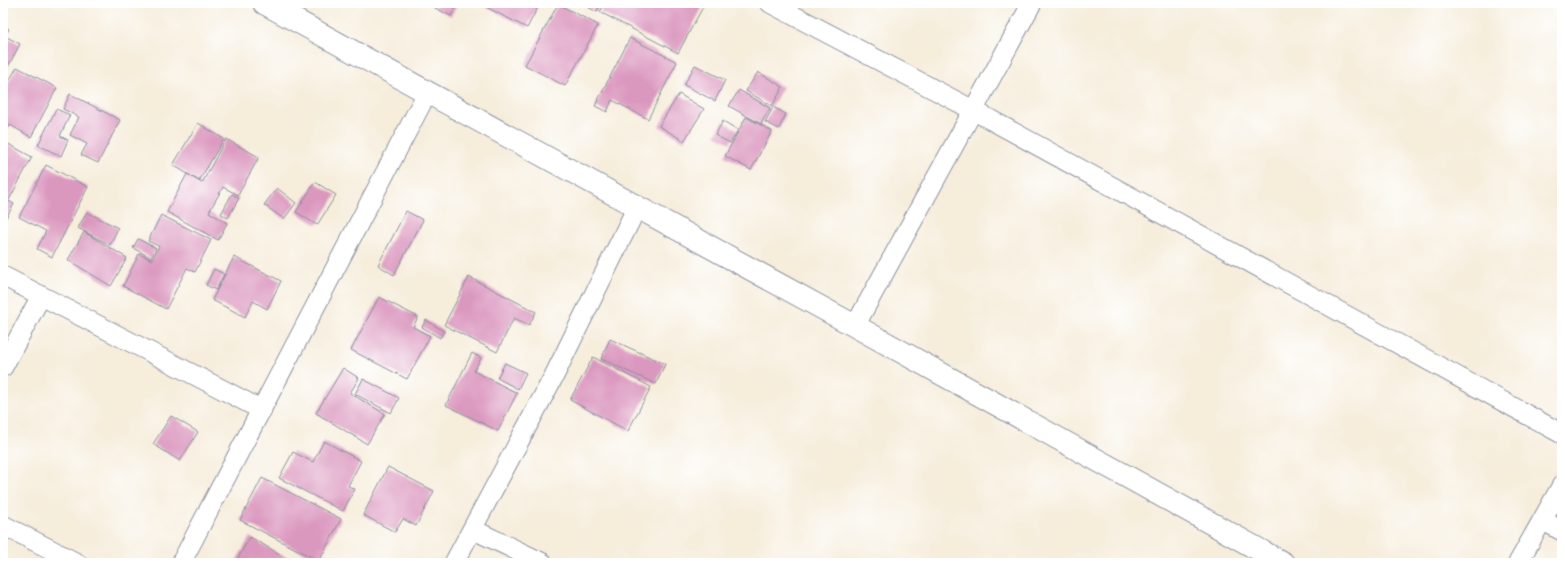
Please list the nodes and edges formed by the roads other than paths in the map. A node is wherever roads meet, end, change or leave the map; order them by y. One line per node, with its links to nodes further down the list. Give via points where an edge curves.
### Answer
1 (264, 3): 4 (street)
2 (770, 3): 5 (street)
3 (1032, 3): 5 (street)
4 (427, 93): 6 (street); 11 (street)
5 (973, 110): 9 (street); 12 (street)
6 (637, 208): 9 (street); 16 (street, via 554,376)
7 (3, 276): 8 (street)
8 (41, 296): 10 (street); 11 (street)
9 (855, 326): 18 (street)
10 (3, 367)
11 (262, 410): 20 (street)
12 (1562, 434)
13 (1562, 485): 14 (street)
14 (1542, 520): 17 (street); 23 (street)
15 (3, 525): 19 (street)
16 (472, 529): 21 (street); 22 (street)
17 (1562, 531)
18 (1268, 560)
19 (77, 563)
20 (181, 563)
21 (454, 563)
22 (544, 563)
23 (1518, 563)

